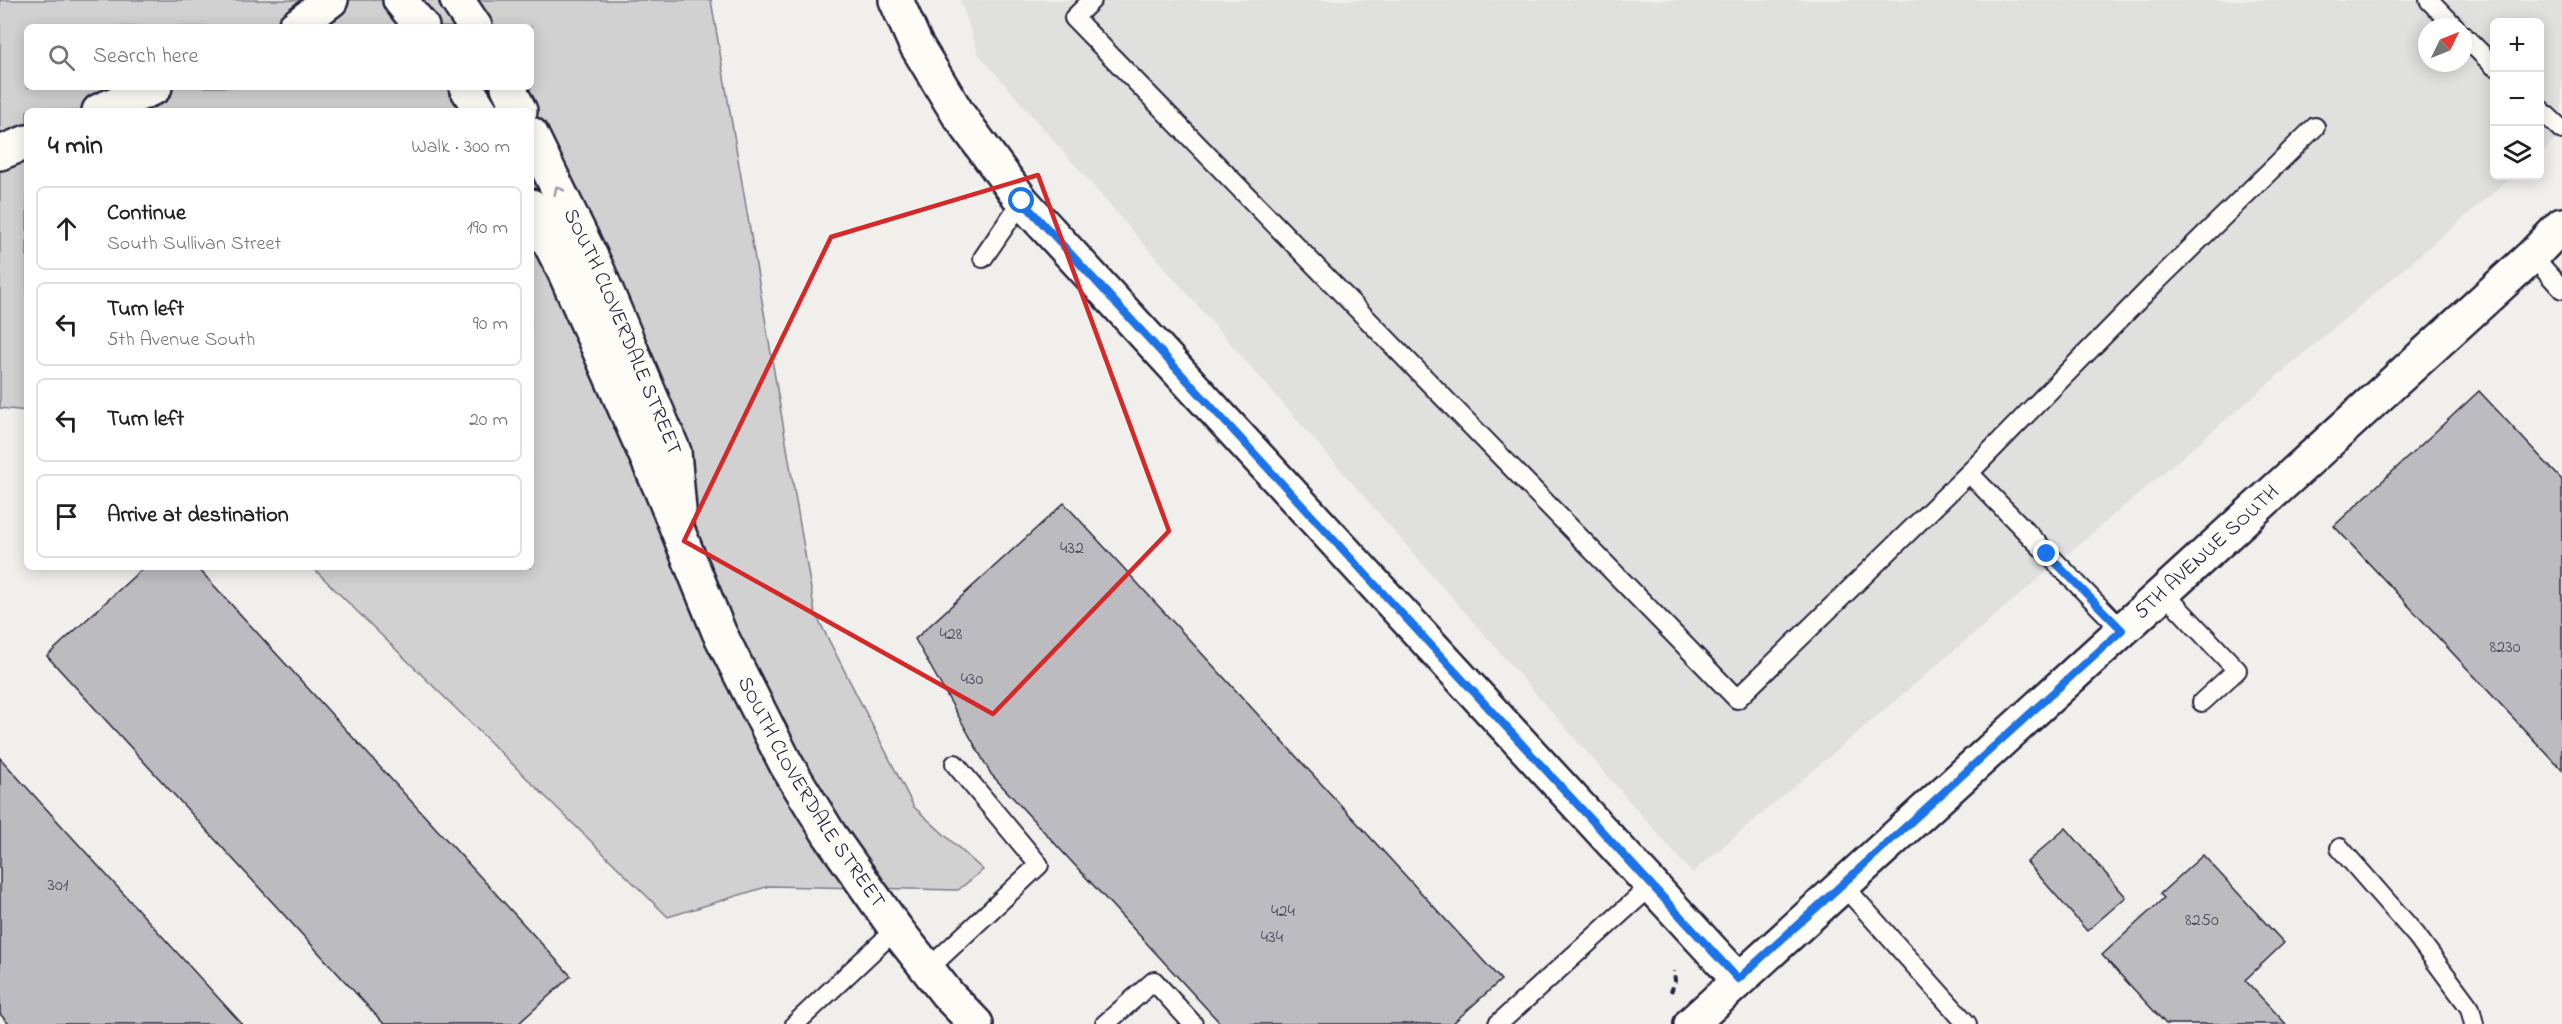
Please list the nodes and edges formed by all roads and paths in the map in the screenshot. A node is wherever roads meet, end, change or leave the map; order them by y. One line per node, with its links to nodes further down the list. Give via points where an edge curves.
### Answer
1 (331, 0): 8 (main road)
2 (400, 0): 9 (main road)
3 (457, 0): 10 (main road)
4 (896, 0): 25 (main road, via 915,43 958,114)
5 (1092, 0): 31 (lane, via 1074,18 1737,699)
6 (2429, 0): 7 (lane)
7 (2447, 18)
8 (300, 24)
9 (420, 24)
10 (473, 24)
11 (2472, 44): 12 (lane)
12 (2490, 62)
13 (148, 90): 16 (main road)
14 (468, 90): 17 (main road)
15 (510, 90): 18 (main road)
16 (106, 108)
17 (479, 108)
18 (518, 108)
19 (2544, 113): 21 (lane)
20 (2315, 127): 31 (lane)
21 (2562, 130)
22 (534, 140): 32 (main road, SOUTH CLOVERDALE STREET, one-way to 22, via 674,452 598,271)
23 (24, 143): 24 (main road)
24 (0, 153)
25 (1022, 201): 29 (lane); 39 (main road)
26 (534, 212): 32 (main road, SOUTH CLOVERDALE STREET, via 565,273)
27 (2562, 225): 28 (main road, 5TH AVENUE SOUTH)
28 (2532, 256): 30 (lane); 33 (main road, 5TH AVENUE SOUTH)
29 (983, 258)
30 (2562, 289)
31 (1969, 473): 34 (lane)
32 (681, 538): 40 (main road, SOUTH CLOVERDALE STREET, via 719,632 786,764 829,834)
33 (2163, 592): 34 (main road, 5TH AVENUE SOUTH); 35 (lane, via 2237,670)
34 (2122, 630): 38 (main road, 5TH AVENUE SOUTH)
35 (2202, 702)
36 (955, 764): 41 (lane, via 1039,865)
37 (2340, 848): 50 (lane, via 2416,935 2470,1008)
38 (1842, 884): 42 (main road, 5TH AVENUE SOUTH); 49 (lane)
39 (1652, 885): 42 (main road); 47 (lane)
40 (896, 929): 41 (main road, SOUTH CLOVERDALE STREET); 43 (lane)
41 (928, 969): 44 (main road, SOUTH CLOVERDALE STREET)
42 (1738, 979): 48 (main road, 5TH AVENUE SOUTH)
43 (795, 1024)
44 (976, 1024)
45 (1105, 1024): 46 (lane, via 1154,981)
46 (1193, 1024)
47 (1498, 1024)
48 (1691, 1024)
49 (1967, 1024)
50 (2474, 1024)

